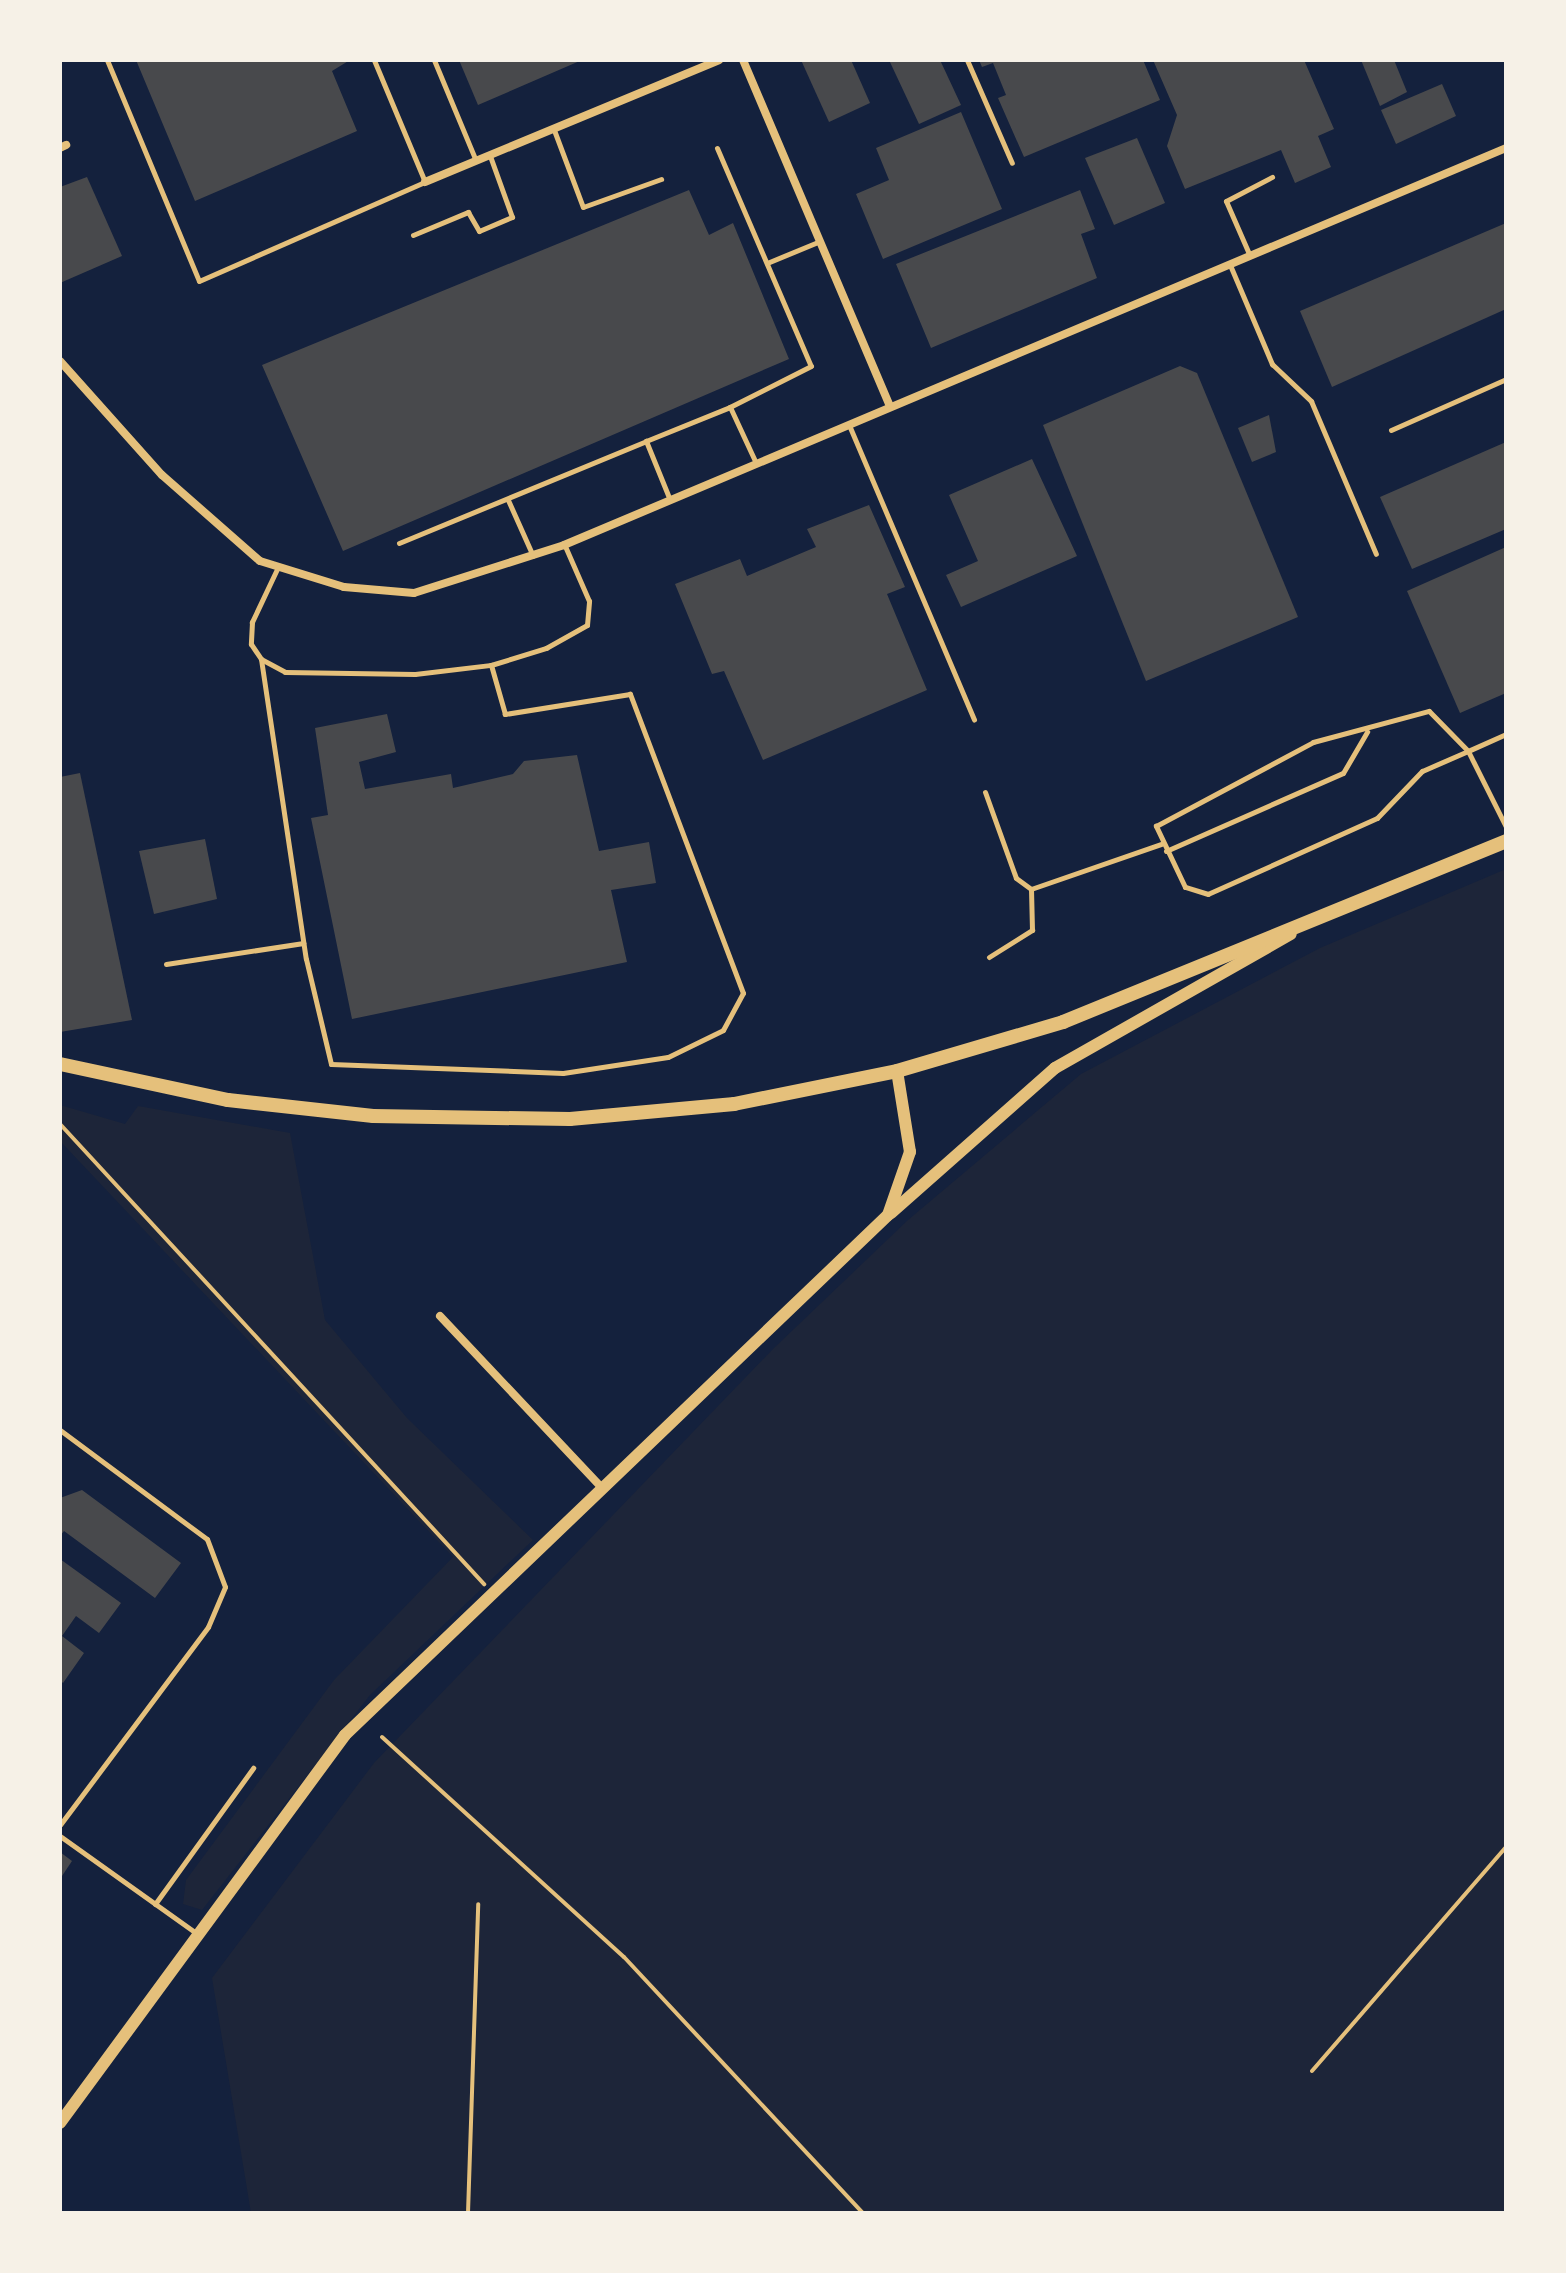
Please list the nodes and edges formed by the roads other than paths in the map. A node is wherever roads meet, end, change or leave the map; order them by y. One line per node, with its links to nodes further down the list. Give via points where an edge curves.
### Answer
1 (107, 60): 16 (lane, via 199,281)
2 (374, 60): 16 (lane)
3 (434, 60): 12 (lane)
4 (719, 60): 7 (street)
5 (743, 60): 18 (street)
6 (967, 60): 13 (lane)
7 (701, 64): 8 (street)
8 (553, 129): 11 (street); 15 (lane, via 583,207)
9 (717, 148): 20 (lane)
10 (1506, 148): 19 (street)
11 (489, 155): 12 (street); 17 (lane, via 512,217 479,231 468,212)
12 (476, 161): 16 (street)
13 (1012, 163)
14 (1272, 177): 19 (lane, via 1226,201)
15 (661, 179)
16 (425, 182)
17 (413, 235)
18 (820, 241): 20 (lane); 24 (street)
19 (1250, 257): 21 (street)
20 (767, 263): 25 (lane, via 811,366)
21 (1230, 265): 24 (street); 34 (lane, via 1272,364 1311,401)
22 (60, 361): 36 (street, via 162,475)
23 (1506, 379): 27 (lane)
24 (890, 406): 26 (street)
25 (730, 407): 28 (lane); 29 (lane)
26 (849, 425): 29 (street); 39 (lane)
27 (1391, 430)
28 (646, 441): 30 (lane); 31 (lane)
29 (756, 463): 31 (street)
30 (508, 500): 32 (lane); 35 (lane)
31 (670, 500): 33 (street)
32 (399, 543)
33 (564, 545): 35 (street); 38 (lane, via 589,601 587,625 546,648)
34 (1376, 554)
35 (533, 557): 36 (street, via 414,593 344,587)
36 (277, 569): 37 (lane, via 252,622 251,644)
37 (261, 659): 38 (lane, via 285,672 344,675); 50 (lane)
38 (491, 665): 50 (lane, via 505,714 630,694 743,993 735,1015 723,1030 668,1057 563,1073 353,1070 331,1064)
39 (974, 720)
40 (1367, 732): 42 (lane, via 1429,711); 46 (lane, via 1313,742 1160,820); 47 (lane, via 1343,773)
41 (1506, 734): 42 (lane)
42 (1468, 751): 44 (lane); 47 (lane, via 1422,771 1391,811 1227,888 1195,894)
43 (985, 792): 48 (lane, via 1016,878)
44 (1506, 827)
45 (1506, 841): 49 (main road)
46 (1161, 844): 47 (lane); 48 (lane)
47 (1166, 851)
48 (1031, 889): 51 (lane, via 1032,930)
49 (1294, 933): 54 (main road, via 1063,1022); 55 (street, via 1055,1068)
50 (303, 943): 52 (lane)
51 (989, 957)
52 (166, 964)
53 (60, 1064): 54 (main road, via 272,1105 373,1116 570,1119 734,1104)
54 (897, 1071): 55 (street, via 910,1152)
55 (888, 1215): 58 (street)
56 (440, 1316): 58 (street)
57 (60, 1430): 60 (lane, via 207,1539 225,1587 208,1627)
58 (603, 1489): 63 (street, via 345,1735)
59 (253, 1768): 62 (lane)
60 (60, 1825)
61 (60, 1836): 62 (lane)
62 (155, 1904): 63 (lane)
63 (199, 1936): 64 (street)
64 (60, 2123)

